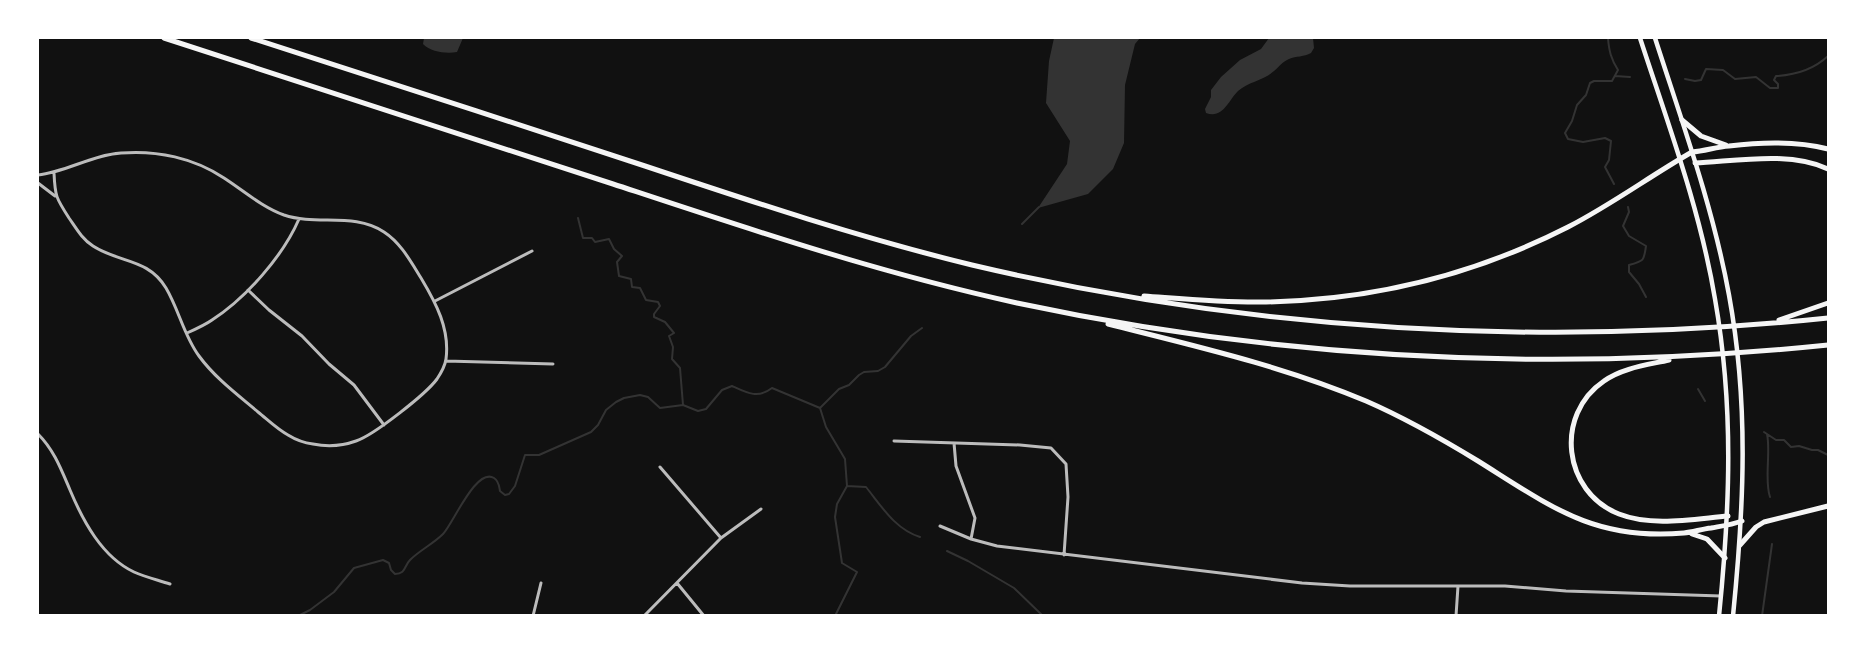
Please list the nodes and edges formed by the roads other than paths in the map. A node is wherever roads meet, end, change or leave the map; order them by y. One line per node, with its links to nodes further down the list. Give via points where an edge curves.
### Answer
1 (164, 38): 22 (highway, via 819,251 964,291)
2 (251, 38): 19 (highway, via 875,240)
3 (1640, 38): 9 (main road)
4 (1655, 38): 5 (main road)
5 (1682, 120): 6 (highway, via 1701,136); 8 (main road)
6 (1727, 146): 7 (highway, via 1796,144); 8 (highway)
7 (1828, 149)
8 (1692, 152): 9 (highway); 10 (main road)
9 (1679, 159): 19 (highway, via 1547,237 1425,281 1355,295 1288,301); 37 (main road, via 1701,233 1720,329 1729,427)
10 (1695, 163): 11 (highway, via 1783,159 1812,162); 38 (main road, via 1722,262 1734,327 1743,427)
11 (1828, 169)
12 (54, 173): 13 (street); 15 (street); 16 (street, via 117,153 164,154 200,165 268,208)
13 (38, 175)
14 (38, 183): 15 (street)
15 (55, 196): 25 (street, via 84,239 105,252 148,268 157,276)
16 (299, 219): 18 (street, via 279,255); 20 (street, via 356,221 388,234 404,251)
17 (532, 251): 20 (street)
18 (248, 290): 25 (street, via 212,320); 30 (street, via 354,385)
19 (1115, 294): 24 (highway, via 1262,316 1410,329 1559,333)
20 (435, 301): 28 (street, via 445,332)
21 (1828, 303): 24 (highway)
22 (1061, 312): 27 (highway, via 1209,337 1369,353 1509,360); 41 (highway, via 1261,364 1342,392 1392,413 1548,505 1586,522 1636,533)
23 (1828, 318): 24 (highway)
24 (1769, 323)
25 (188, 333): 30 (street, via 213,373 280,430 297,439 315,445 342,445 366,437)
26 (1828, 345): 27 (highway)
27 (1686, 356): 37 (highway, via 1623,371 1596,387 1574,419 1572,458 1588,493 1619,514 1659,520)
28 (446, 361): 29 (street); 30 (street, via 432,385)
29 (553, 364)
30 (384, 425)
31 (38, 434): 49 (street, via 57,458 79,513 100,544 133,572)
32 (894, 441): 33 (street)
33 (954, 443): 43 (street, via 956,466 975,518); 45 (street, via 1051,448 1066,464)
34 (660, 467): 42 (street)
35 (1828, 506): 44 (highway, via 1764,522)
36 (761, 509): 42 (street)
37 (1728, 516): 40 (main road)
38 (1742, 521): 40 (highway); 44 (main road)
39 (940, 526): 43 (street)
40 (1727, 526): 41 (highway); 46 (main road)
41 (1687, 533): 46 (highway, via 1707,539)
42 (722, 538): 48 (street)
43 (971, 539): 45 (street)
44 (1740, 545): 57 (main road)
45 (1064, 555): 50 (street, via 1302,583)
46 (1725, 558): 51 (main road)
47 (541, 583): 52 (street)
48 (677, 583): 53 (street); 54 (street)
49 (170, 584)
50 (1458, 586): 51 (street); 55 (street)
51 (1721, 596): 56 (main road)
52 (533, 615)
53 (645, 615)
54 (704, 615)
55 (1456, 615)
56 (1719, 615)
57 (1733, 615)

